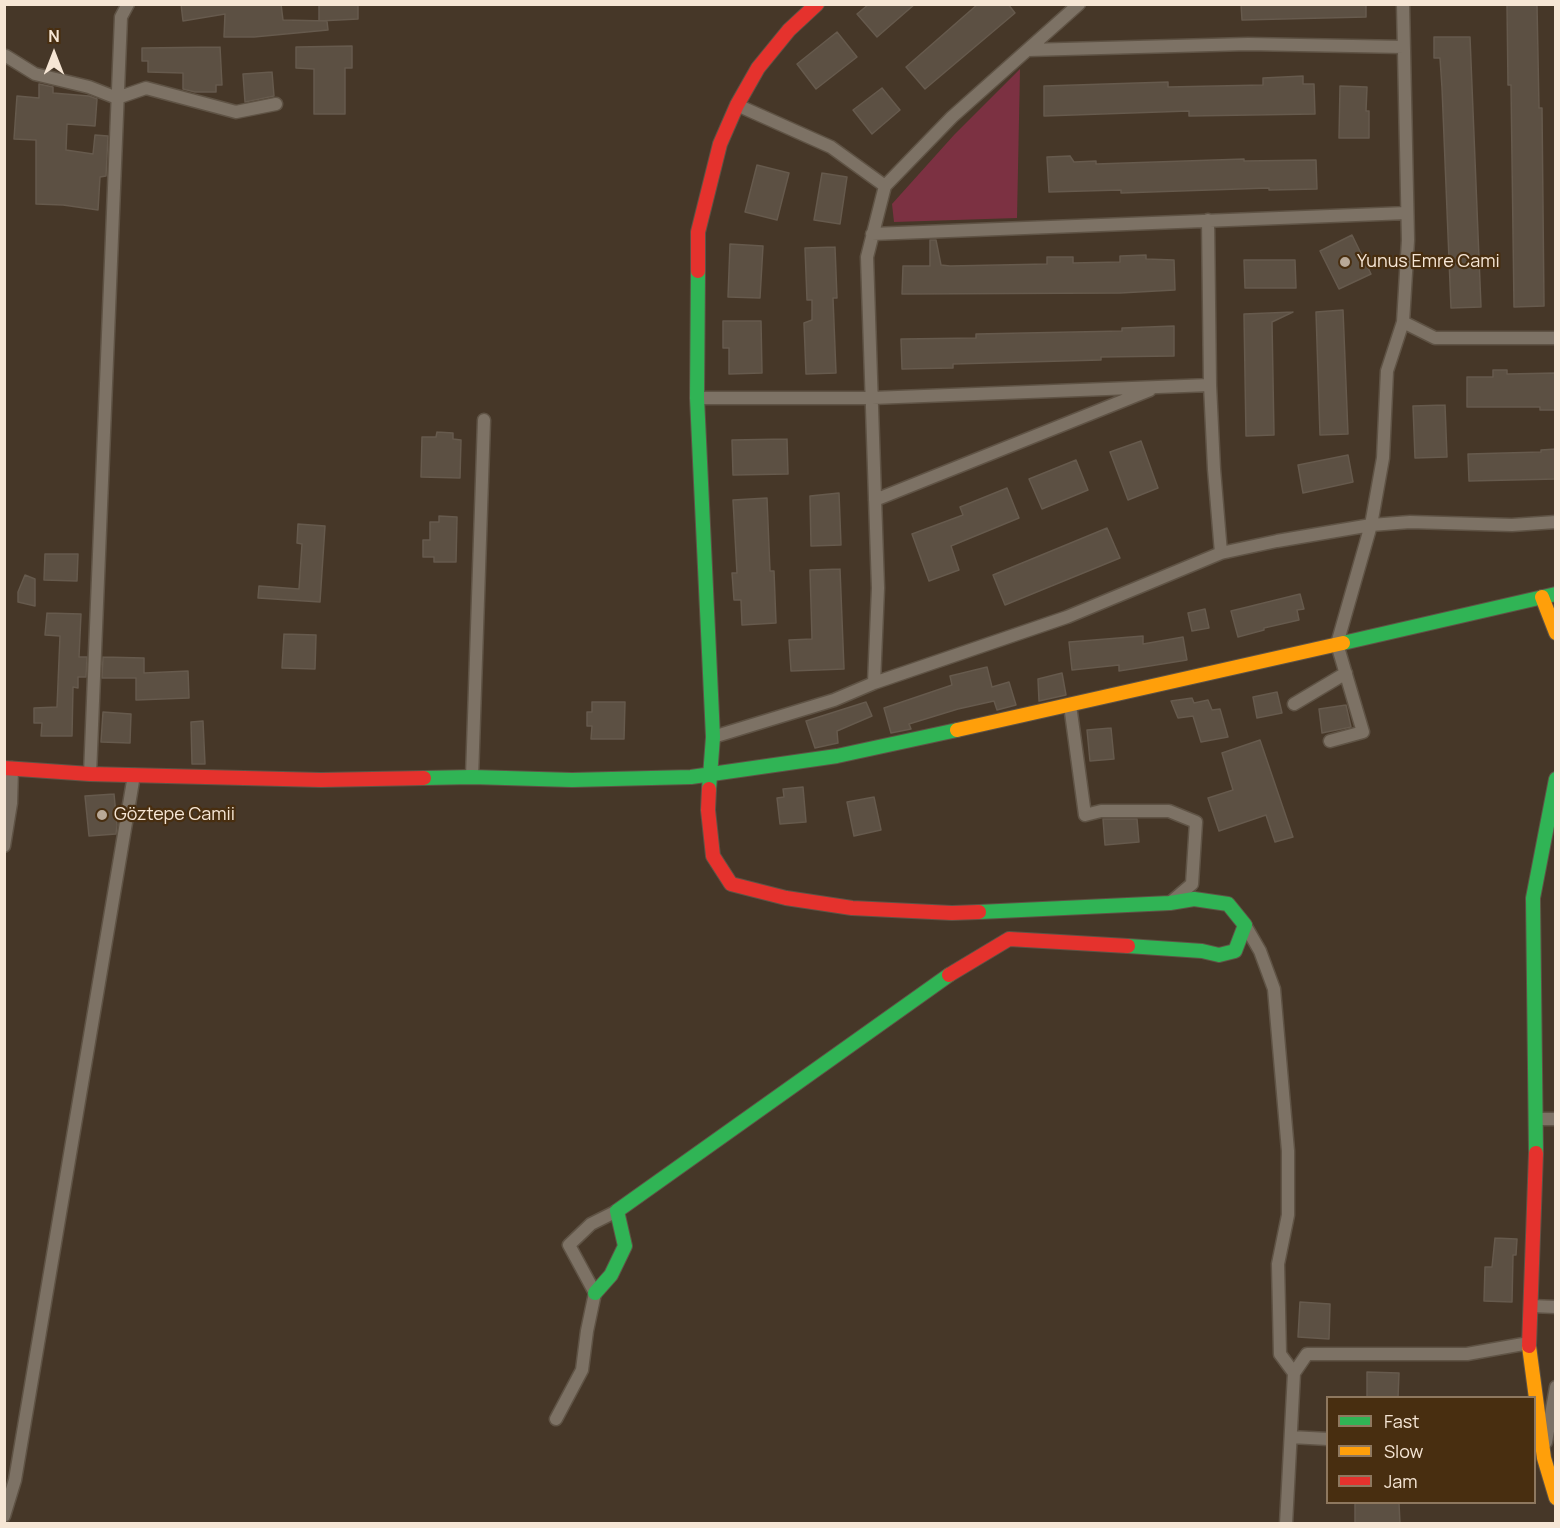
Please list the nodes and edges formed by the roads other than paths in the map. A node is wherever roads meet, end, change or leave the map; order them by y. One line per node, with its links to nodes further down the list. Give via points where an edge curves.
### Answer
1 (128, 4): 8 (street, via 121,17)
2 (817, 4): 10 (street, via 758,68)
3 (1079, 4): 6 (street)
4 (1403, 4): 5 (street)
5 (1404, 47): 6 (street, via 1248,44); 12 (street)
6 (1028, 50): 11 (street, via 952,117)
7 (6, 56): 8 (street, via 35,74)
8 (117, 98): 9 (street, via 146,88 236,112); 36 (street)
9 (276, 104)
10 (737, 105): 11 (street, via 831,147); 19 (street, via 720,144 698,232)
11 (885, 186): 14 (street)
12 (1407, 213): 13 (street); 15 (street)
13 (1208, 220): 14 (street); 17 (street)
14 (873, 234): 20 (street, via 867,257)
15 (1403, 322): 16 (street, via 1435,338); 24 (street, via 1387,371 1383,458)
16 (1556, 338)
17 (1210, 385): 18 (street); 25 (street)
18 (1159, 386): 20 (street); 22 (street)
19 (697, 398): 20 (street); 33 (street)
20 (872, 398): 22 (street)
21 (484, 420): 39 (street)
22 (875, 500): 30 (street, via 878,588)
23 (1556, 522): 24 (street)
24 (1371, 525): 25 (street); 28 (street)
25 (1221, 553): 30 (street, via 1067,617)
26 (1549, 596): 27 (street); 28 (street)
27 (1556, 633)
28 (1337, 644): 29 (street); 32 (street)
29 (1346, 673): 31 (street); 34 (street, via 1363,732)
30 (874, 683): 33 (street, via 834,700)
31 (1294, 704)
32 (1070, 705): 37 (street, via 837,756); 42 (street, via 1085,815 1101,811 1169,811 1196,822 1192,884)
33 (713, 737): 37 (street)
34 (1330, 741)
35 (8, 768): 36 (street); 41 (street, via 11,803)
36 (90, 774): 38 (street)
37 (709, 774): 39 (street, via 572,780); 42 (street, via 713,856 731,884 852,909 952,913)
38 (134, 775): 39 (street, via 321,780); 60 (street, via 15,1480)
39 (472, 777)
40 (1556, 779): 44 (street, via 1533,898)
41 (4, 846)
42 (1170, 903): 43 (street, via 1194,899 1228,904)
43 (1245, 924): 46 (street, via 1235,951 1219,955 1009,939 937,982); 51 (street, via 1274,988 1288,1151 1288,1215 1278,1264 1280,1354)
44 (1536, 1119): 45 (street); 48 (street)
45 (1556, 1119)
46 (617, 1211): 47 (street, via 625,1246 611,1275); 47 (street, via 591,1224 569,1245)
47 (595, 1293): 55 (street, via 582,1370)
48 (1531, 1306): 49 (street); 50 (street)
49 (1556, 1307)
50 (1529, 1342): 51 (street, via 1467,1354 1307,1354); 54 (street)
51 (1294, 1373): 56 (street)
52 (1556, 1387): 58 (street)
53 (1536, 1396): 58 (street)
54 (1536, 1396)
55 (556, 1419)
56 (1292, 1437): 57 (street); 61 (street)
57 (1326, 1438)
58 (1544, 1458): 59 (street)
59 (1556, 1498)
60 (4, 1516)
61 (1286, 1524)

